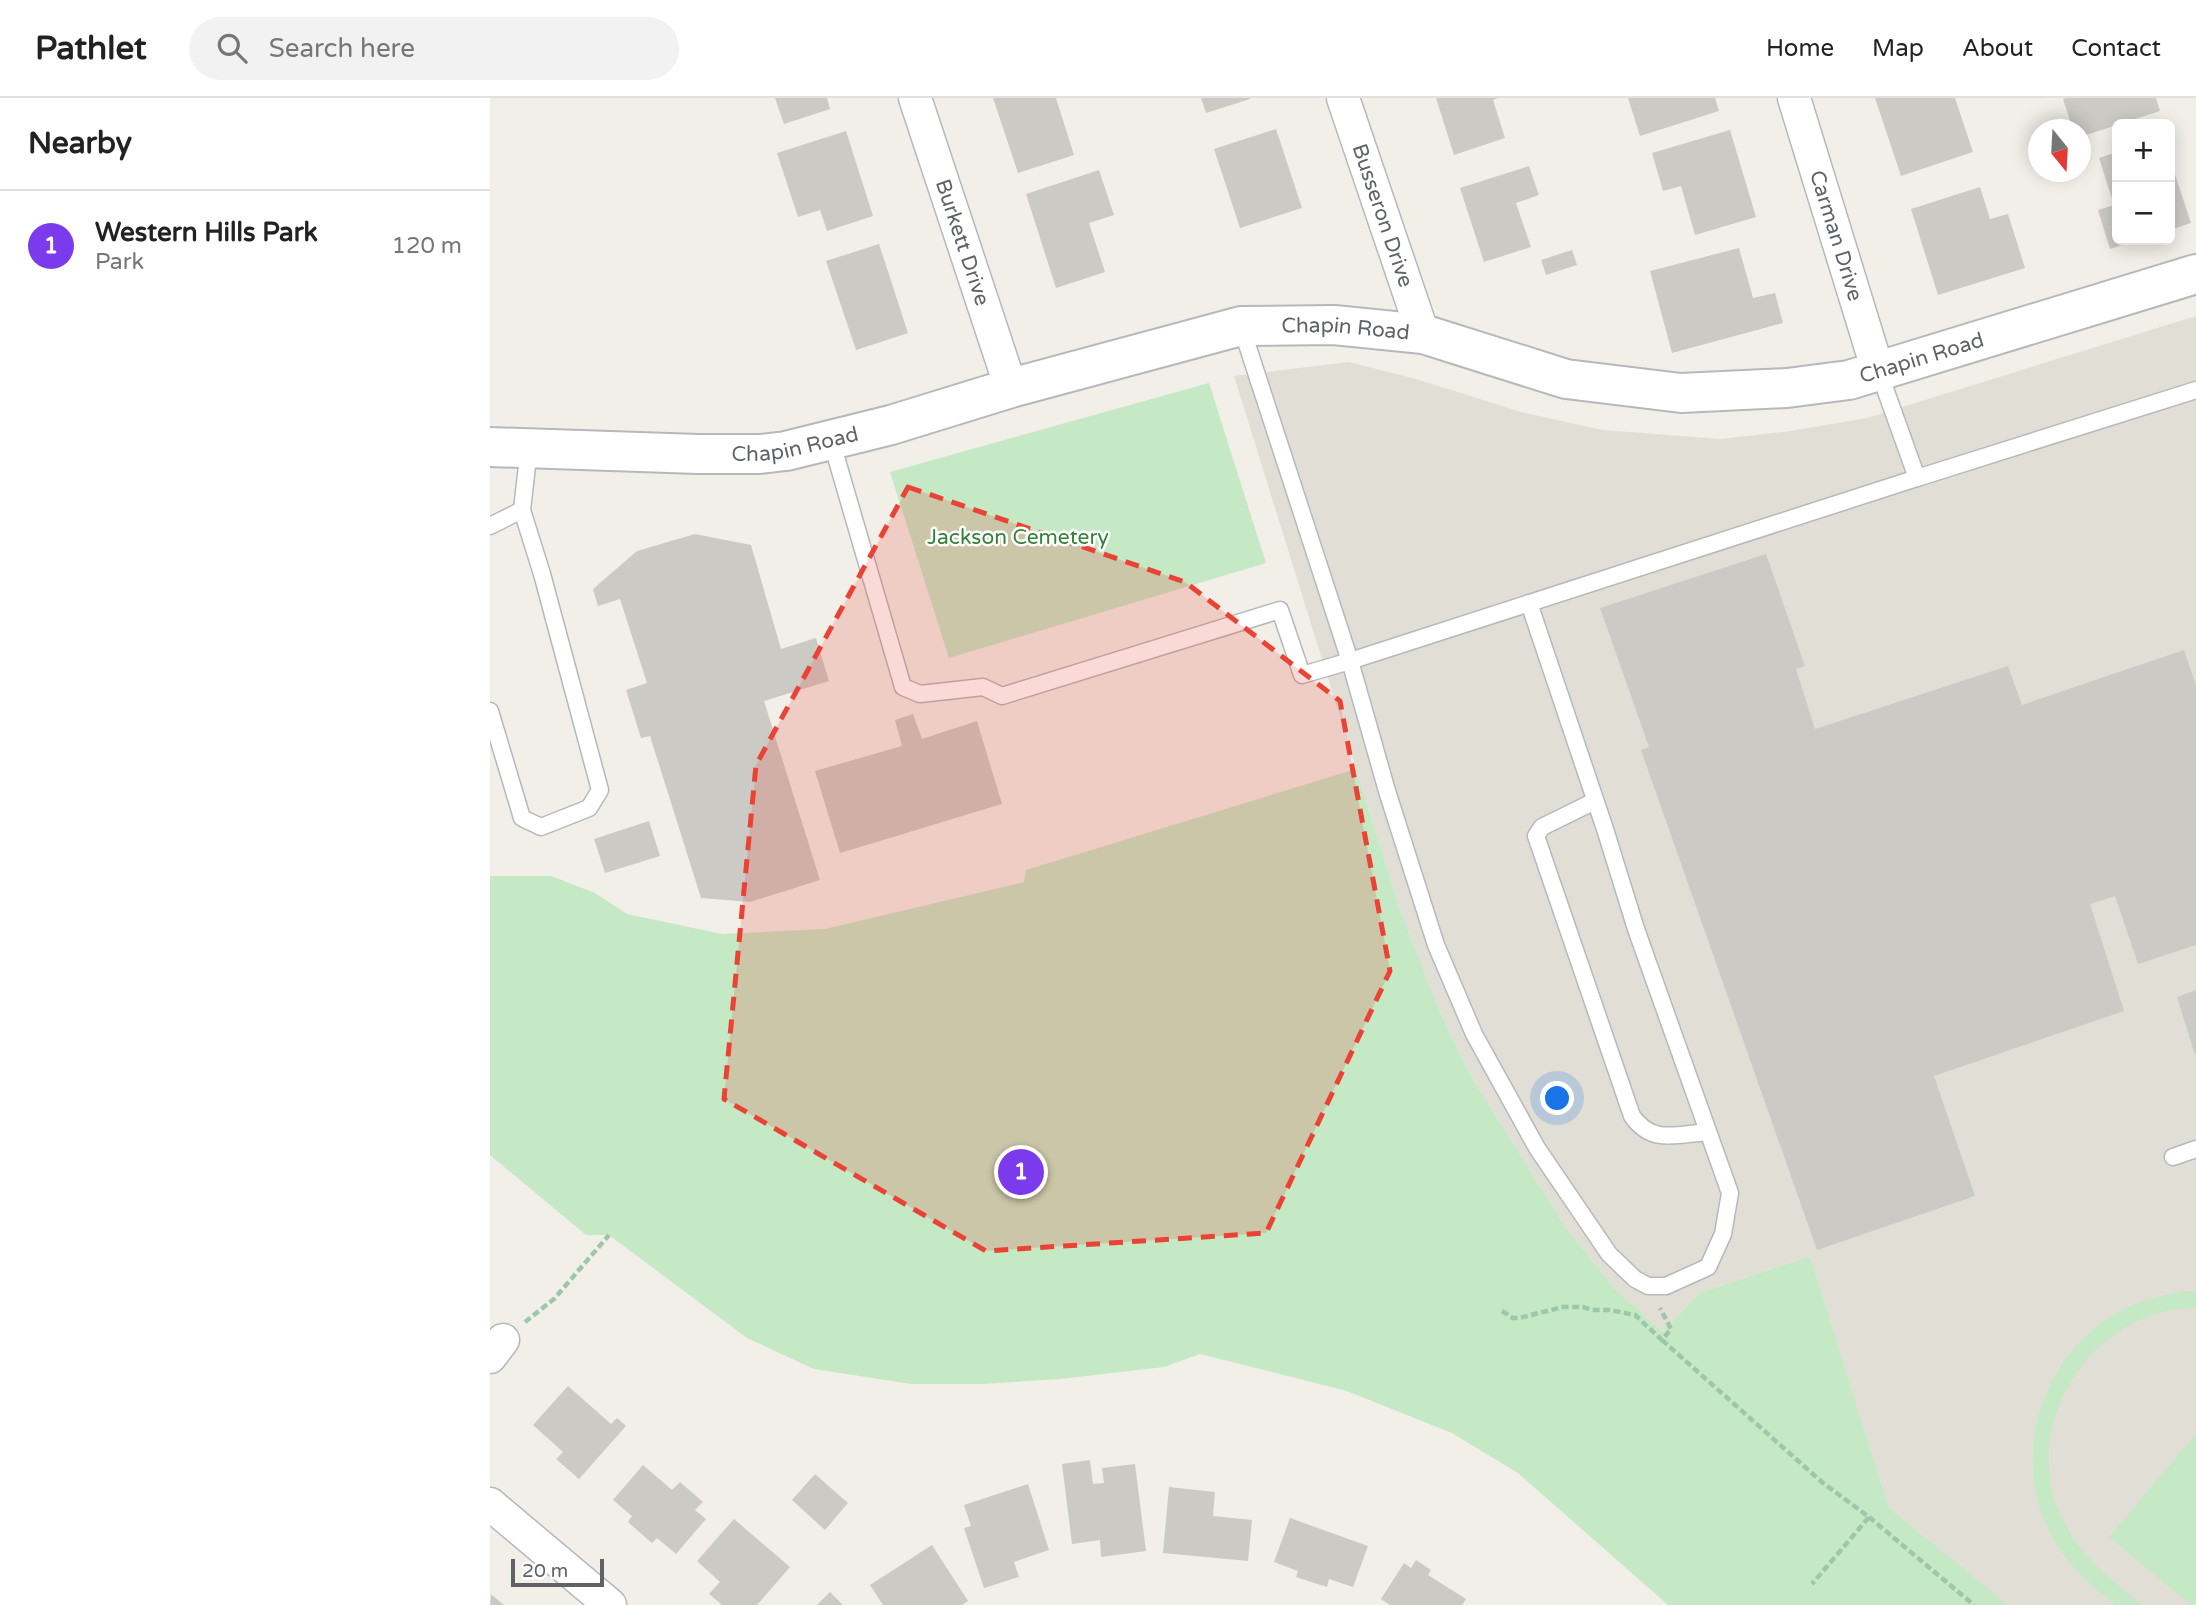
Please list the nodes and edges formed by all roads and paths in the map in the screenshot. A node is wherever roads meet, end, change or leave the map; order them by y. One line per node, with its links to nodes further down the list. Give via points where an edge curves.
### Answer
1 (915, 98): 8 (street, Burkett Drive)
2 (1343, 98): 6 (street, Busseron Drive)
3 (1794, 98): 7 (street, Carman Drive)
4 (2196, 274): 7 (street, Chapin Road)
5 (1241, 326): 6 (street, Chapin Road, via 1334,325); 8 (street, Chapin Road); 17 (lane)
6 (1423, 334): 7 (street, Chapin Road, via 1566,379 1681,393 1787,388 1849,380)
7 (1878, 371): 13 (lane)
8 (1011, 388): 10 (street, Chapin Road)
9 (2196, 390): 13 (lane)
10 (831, 440): 12 (street, Chapin Road, via 760,454); 17 (lane, via 904,687 920,694 983,687 1002,696 1280,610 1302,675)
11 (490, 447): 12 (street, Chapin Road)
12 (529, 448): 14 (lane)
13 (1917, 478): 16 (lane)
14 (522, 510): 15 (lane); 18 (lane, via 600,790 589,808 541,827 522,818)
15 (490, 526)
16 (1529, 603): 17 (lane); 19 (lane)
17 (1350, 661): 24 (lane, via 1436,946 1474,1034 1537,1148 1609,1254)
18 (490, 711)
19 (1595, 801): 20 (lane); 20 (lane, via 1542,827 1536,836 1623,1091 1640,1128 1654,1136)
20 (1708, 1132): 24 (lane, via 1730,1193 1723,1234 1708,1267 1666,1286)
21 (2196, 1149): 22 (lane)
22 (2173, 1157)
23 (609, 1235): 25 (path)
24 (1648, 1286): 27 (path, via 1671,1329)
25 (554, 1299)
26 (1502, 1311): 27 (path, via 1519,1318 1563,1307 1610,1310 1635,1315)
27 (1662, 1340): 29 (path, via 1823,1483)
28 (490, 1504): 31 (street)
29 (1869, 1517): 30 (path); 32 (path)
30 (1812, 1584)
31 (610, 1605)
32 (1974, 1605)

